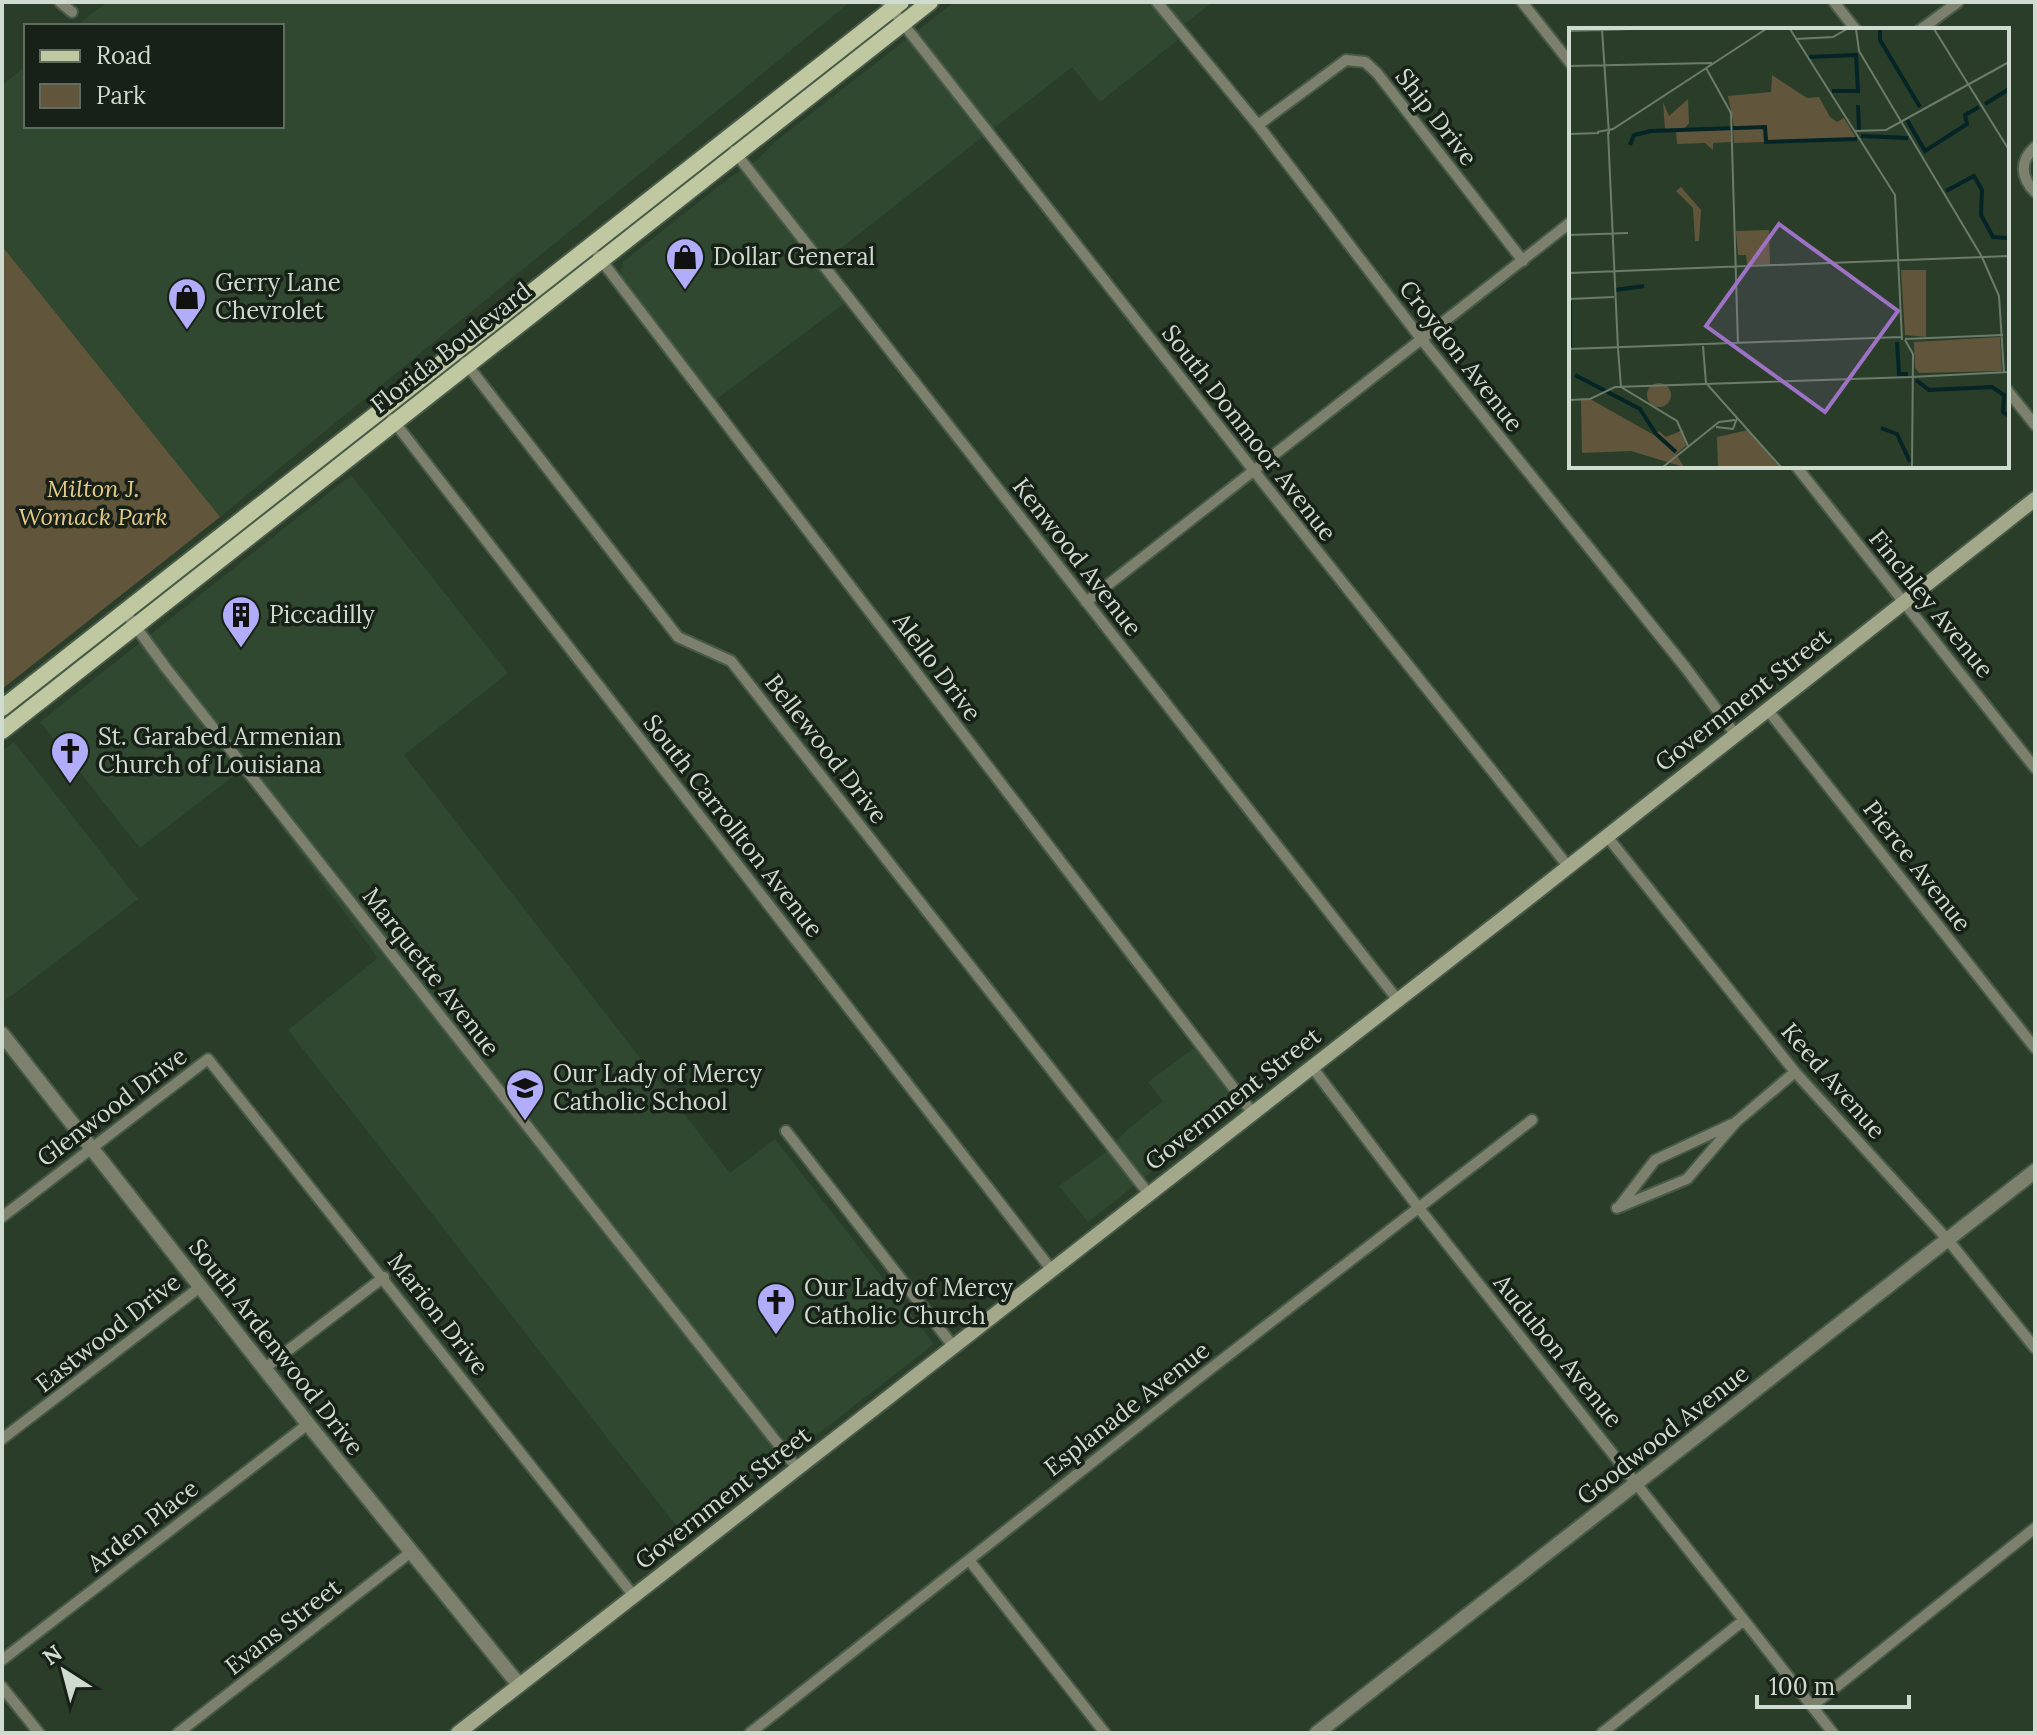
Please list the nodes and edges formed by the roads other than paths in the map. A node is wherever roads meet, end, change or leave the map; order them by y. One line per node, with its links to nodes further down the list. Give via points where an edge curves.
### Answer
1 (60, 2): 8 (street)
2 (930, 2): 9 (main road, Florida Boulevard)
3 (1157, 2): 13 (street, Croydon Avenue)
4 (1522, 2): 12 (street)
5 (1834, 2): 10 (street)
6 (1958, 2): 11 (street)
7 (893, 4): 9 (street, South Donmoor Avenue); 14 (main road, Florida Boulevard)
8 (72, 12)
9 (903, 23): 16 (main road, Florida Boulevard); 30 (street, South Donmoor Avenue)
10 (1854, 28)
11 (1923, 28)
12 (1569, 61)
13 (1258, 125): 21 (street, Ship Drive, via 1346,60 1365,62); 22 (street, Croydon Avenue)
14 (727, 139): 16 (street, Kenwood Avenue); 19 (main road, Florida Boulevard)
15 (2035, 147): 17 (street, via 2023,165 2026,183)
16 (736, 155): 20 (main road, Florida Boulevard); 35 (street, Kenwood Avenue)
17 (2035, 192)
18 (1569, 224): 21 (street)
19 (590, 246): 20 (street, Alello Drive); 23 (main road, Florida Boulevard)
20 (602, 261): 24 (main road, Florida Boulevard); 51 (street, Alello Drive)
21 (1523, 261): 22 (street)
22 (1422, 340): 30 (street); 41 (street, Croydon Avenue)
23 (456, 351): 24 (street, Bellewood Drive); 26 (main road, Florida Boulevard)
24 (468, 365): 27 (main road, Florida Boulevard); 57 (street, Bellewood Drive, via 678,637 731,661)
25 (2009, 392): 28 (street)
26 (384, 408): 27 (street, South Carrollton Avenue); 32 (main road, Florida Boulevard)
27 (395, 423): 33 (main road, Florida Boulevard); 61 (street, South Carrollton Avenue)
28 (2035, 425)
29 (1798, 468): 34 (street, Finchley Avenue)
30 (1254, 471): 35 (street); 44 (street, South Donmoor Avenue)
31 (2035, 499): 34 (main road, Government Street)
32 (215, 542): 33 (main road); 36 (main road, Florida Boulevard)
33 (225, 556): 37 (main road, Florida Boulevard)
34 (1905, 601): 39 (main road, Government Street); 42 (street, Finchley Avenue)
35 (1086, 602): 45 (street, Kenwood Avenue)
36 (125, 612): 37 (street, Marquette Avenue); 38 (main road, Florida Boulevard)
37 (136, 626): 40 (main road, Florida Boulevard); 69 (street, Marquette Avenue)
38 (2, 708)
39 (1767, 709): 41 (main road, Government Street); 47 (street, Pierce Avenue)
40 (2, 731)
41 (1735, 734): 43 (main road, Government Street)
42 (2035, 768)
43 (1606, 835): 44 (main road, Government Street); 50 (street, Keed Avenue)
44 (1567, 865): 45 (main road, Government Street)
45 (1397, 999): 49 (main road, Government Street)
46 (2, 1034): 55 (street, South Ardenwood Drive)
47 (2035, 1048)
48 (208, 1059): 55 (street, Glenwood Drive); 62 (street, Marion Drive)
49 (1312, 1067): 51 (main road, Government Street); 58 (street, Audubon Avenue)
50 (1795, 1072): 53 (street); 60 (street, Keed Avenue)
51 (1252, 1112): 57 (main road, Government Street)
52 (1532, 1120): 58 (street, Esplanade Avenue)
53 (1736, 1122): 53 (street, via 1687,1179 1617,1208 1655,1160)
54 (786, 1131): 64 (street)
55 (89, 1148): 59 (street, Glenwood Drive); 63 (street, South Ardenwood Drive)
56 (2035, 1171): 60 (street, Goodwood Avenue)
57 (1148, 1193): 61 (main road, Government Street)
58 (1418, 1207): 70 (street, Audubon Avenue); 73 (street, Esplanade Avenue)
59 (2, 1217)
60 (1948, 1240): 65 (street, Keed Avenue); 70 (street, Goodwood Avenue)
61 (1051, 1269): 64 (main road, Government Street)
62 (384, 1277): 66 (street); 74 (street, Marion Drive)
63 (200, 1287): 66 (street, South Ardenwood Drive); 68 (street, Eastwood Drive)
64 (953, 1346): 69 (main road, Government Street)
65 (2035, 1348)
66 (265, 1368): 67 (street, South Ardenwood Drive)
67 (308, 1424): 72 (street, South Ardenwood Drive); 76 (street, Arden Place)
68 (2, 1439)
69 (797, 1468): 74 (main road, Government Street)
70 (1637, 1483): 75 (street, Audubon Avenue); 85 (street, Goodwood Avenue)
71 (2035, 1528): 79 (street)
72 (411, 1552): 77 (street, South Ardenwood Drive); 81 (street, Evans Street)
73 (969, 1560): 83 (street, Esplanade Avenue); 84 (street)
74 (634, 1596): 77 (main road, Government Street)
75 (1744, 1620): 79 (street, Audubon Avenue); 86 (street)
76 (2, 1660)
77 (519, 1685): 82 (main road, Government Street)
78 (2, 1687): 80 (street)
79 (1812, 1706): 87 (street, Audubon Avenue)
80 (39, 1733)
81 (178, 1733)
82 (458, 1733)
83 (750, 1733)
84 (1105, 1733)
85 (1317, 1733)
86 (1602, 1733)
87 (1833, 1733)

